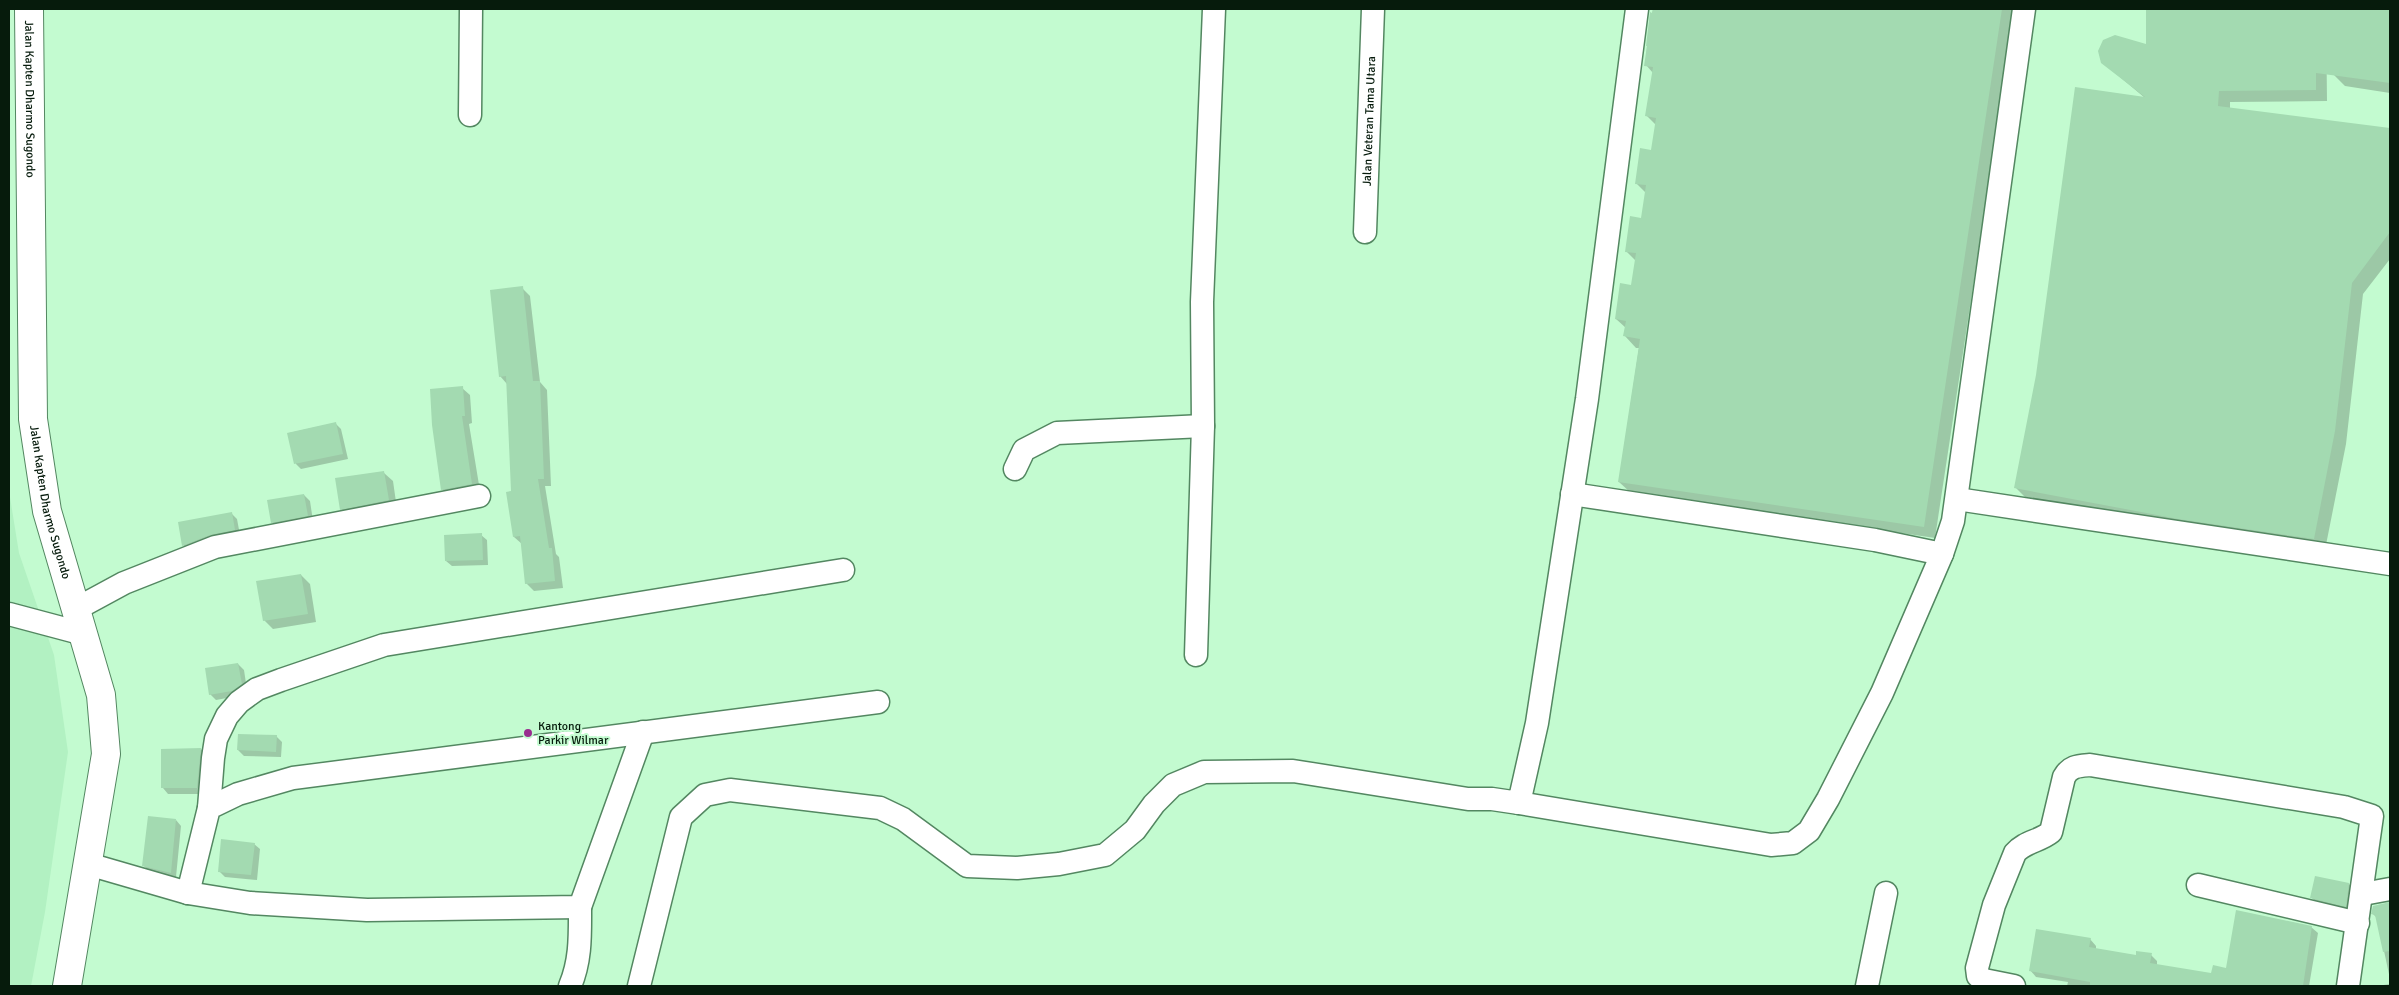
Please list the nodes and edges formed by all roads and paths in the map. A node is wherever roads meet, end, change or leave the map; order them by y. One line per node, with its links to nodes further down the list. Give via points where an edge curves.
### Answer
1 (28, 9): 18 (main road, Jalan Kapten Dharmo Sugondo, via 33,419 48,511)
2 (471, 9): 7 (street)
3 (1214, 9): 9 (street, via 1202,302)
4 (1373, 9): 8 (street, Jalan Veteran Tama Utara)
5 (1637, 9): 11 (street)
6 (2024, 9): 13 (street)
7 (470, 115)
8 (1365, 232)
9 (1203, 426): 10 (street, via 1056,433 1024,450); 19 (street)
10 (1015, 470)
11 (1572, 494): 14 (street, via 1875,540); 22 (street, via 1537,723)
12 (479, 496): 18 (street, via 215,547 124,584)
13 (1956, 499): 14 (street, via 1953,521); 15 (street)
14 (1942, 554): 22 (street, via 1882,693 1828,800 1809,831 1793,843 1772,845)
15 (2390, 564)
16 (843, 570): 23 (street, via 384,645 281,680 257,689 227,716 216,739)
17 (9, 614): 18 (street)
18 (80, 621): 25 (main road, Jalan Kapten Dharmo Sugondo, via 101,695 106,754)
19 (1196, 655)
20 (878, 702): 21 (street)
21 (643, 732): 23 (street, via 294,778 238,794); 31 (street)
22 (1519, 803): 35 (street, via 1293,771 1204,772 1173,785 1154,804 1136,830 1105,855 1017,868 967,866 903,819 880,808 730,790 705,795 681,818)
23 (208, 808): 28 (street)
24 (2381, 813): 30 (street); 37 (street, via 2090,765 2068,770 2051,832 2020,847 2015,853 1994,905 1977,968 1978,976 1984,980)
25 (88, 864): 28 (street); 33 (main road, Jalan Kapten Dharmo Sugondo)
26 (2198, 885): 32 (street)
27 (2390, 889): 30 (street)
28 (188, 893): 31 (street, via 250,903 366,910)
29 (1886, 893): 36 (street)
30 (2363, 894): 32 (street)
31 (580, 907): 34 (street, via 580,951)
32 (2358, 923): 38 (street)
33 (67, 986)
34 (570, 986)
35 (639, 986)
36 (1867, 986)
37 (2014, 986)
38 (2348, 986)

